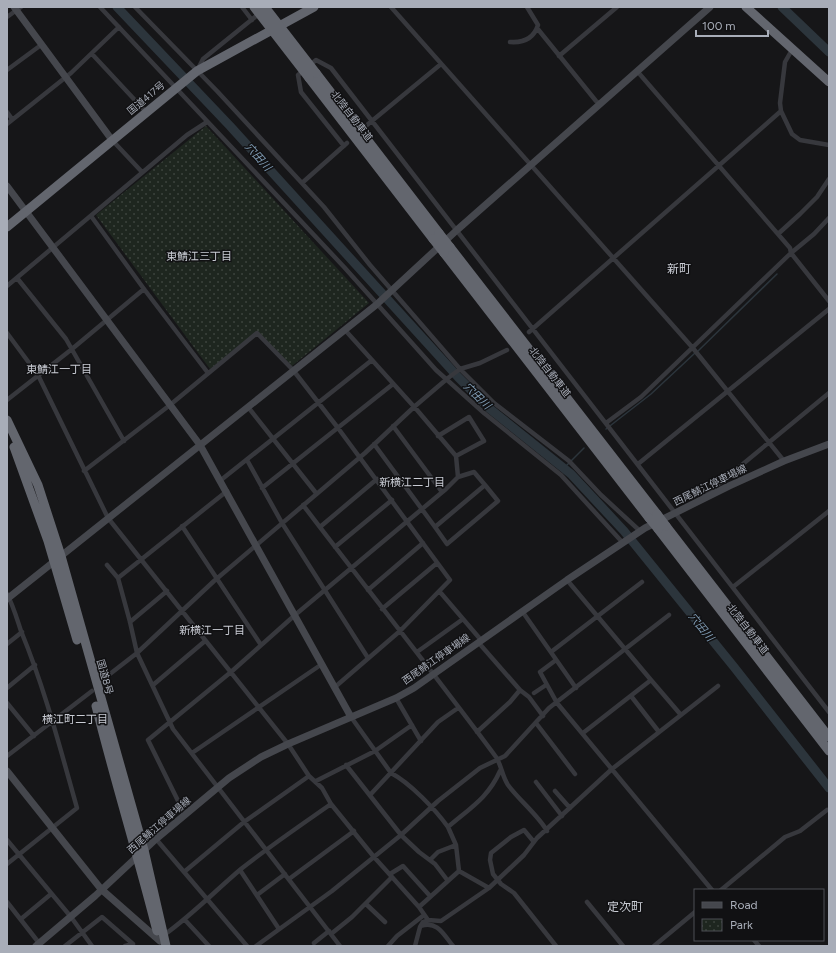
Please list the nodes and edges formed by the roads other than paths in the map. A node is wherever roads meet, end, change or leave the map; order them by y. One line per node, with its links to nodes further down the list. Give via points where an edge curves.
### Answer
1 (100, 7): 15 (street)
2 (135, 7): 24 (street)
3 (242, 7): 14 (street)
4 (254, 7): 26 (highway, 北陸自動車道, bridge)
5 (266, 7): 14 (street); 26 (highway, 北陸自動車道, bridge)
6 (314, 7): 24 (highway, 国道417号)
7 (391, 7): 22 (street)
8 (527, 7): 16 (street, via 538,24)
9 (617, 7): 21 (street)
10 (710, 7): 25 (street)
11 (746, 7): 19 (highway)
12 (17, 8): 13 (street); 18 (street)
13 (7, 17)
14 (252, 20): 24 (street, via 203,59)
15 (119, 28): 20 (street); 29 (street)
16 (537, 28): 17 (street, via 535,33 522,42); 21 (street)
17 (510, 42)
18 (41, 45): 23 (street); 27 (street)
19 (793, 48): 28 (highway); 33 (street, via 785,62)
20 (92, 54): 27 (street); 32 (street)
21 (559, 56): 30 (street)
22 (441, 64): 35 (street); 41 (street)
23 (7, 70)
24 (197, 71): 29 (highway, 国道417号); 45 (street)
25 (637, 71): 30 (street); 42 (street)
26 (313, 76): 123 (highway, 北陸自動車道, bridge)
27 (66, 78): 34 (street); 39 (street)
28 (829, 82)
29 (176, 87): 32 (highway, 国道417号); 36 (street)
30 (600, 104): 41 (street)
31 (7, 112): 34 (street)
32 (146, 112): 39 (highway, 国道417号)
33 (781, 112): 40 (street, via 792,134 800,140); 42 (street)
34 (12, 119): 37 (street)
35 (373, 121): 38 (street); 45 (street, via 331,68 316,60 298,75 301,92 345,145); 51 (street)
36 (207, 122): 43 (street); 61 (street, via 344,267)
37 (7, 124)
38 (368, 125)
39 (112, 140): 43 (street); 47 (highway, 国道417号)
40 (829, 144)
41 (531, 164): 51 (street); 55 (street)
42 (719, 166): 52 (street); 55 (street)
43 (142, 172): 48 (street)
44 (829, 179): 52 (street, via 804,210)
45 (302, 183): 59 (street)
46 (7, 186): 47 (street)
47 (26, 211): 50 (highway, 国道417号); 53 (street)
48 (91, 216): 53 (street); 58 (street)
49 (829, 218): 54 (street)
50 (7, 227)
51 (457, 230): 59 (street); 65 (street)
52 (778, 234): 54 (street)
53 (52, 247): 56 (street); 63 (street)
54 (791, 253): 60 (street); 67 (street)
55 (613, 257): 65 (street); 67 (street)
56 (17, 278): 57 (street); 68 (street)
57 (7, 286)
58 (144, 289): 63 (street); 73 (street)
59 (392, 290): 61 (street); 71 (street)
60 (829, 301)
61 (376, 305): 64 (street); 75 (street)
62 (829, 309): 77 (street)
63 (107, 319): 68 (street); 81 (street)
64 (345, 330): 70 (street); 72 (street)
65 (531, 330): 85 (street)
66 (7, 333): 74 (street)
67 (692, 347): 77 (street); 85 (street, via 641,397)
68 (72, 349): 74 (street); 91 (street)
69 (507, 350): 71 (street, via 480,363)
70 (372, 360): 76 (street); 80 (street)
71 (459, 369): 75 (street); 124 (street, via 494,403 569,462)
72 (293, 370): 73 (street, via 257,333); 80 (street); 82 (street)
73 (208, 373): 81 (street)
74 (38, 375): 79 (street); 102 (street)
75 (447, 379): 83 (street); 125 (street, via 484,413 561,475)
76 (393, 384): 83 (street); 87 (street)
77 (728, 392): 92 (street); 101 (street)
78 (829, 393): 92 (street)
79 (7, 400)
80 (318, 403): 87 (street); 90 (street)
81 (170, 405): 91 (street); 95 (street)
82 (248, 407): 90 (street); 95 (street)
83 (414, 407): 86 (street); 89 (street)
84 (7, 420): 129 (highway, 国道8号, via 38,485)
85 (606, 423): 101 (street)
86 (393, 426): 93 (street); 109 (street)
87 (338, 428): 96 (street); 100 (street)
88 (7, 434): 129 (highway, 国道8号)
89 (438, 436): 97 (street); 97 (street, via 469,416 486,442)
90 (273, 439): 98 (street); 100 (street)
91 (124, 441): 102 (street)
92 (768, 442): 99 (street); 112 (street)
93 (374, 444): 96 (street); 114 (street)
94 (829, 444): 99 (street, 西尾鯖江停車場線)
95 (200, 445): 105 (street); 117 (street)
96 (360, 456): 104 (street); 110 (street)
97 (456, 456): 103 (street)
98 (247, 460): 105 (street); 107 (street)
99 (784, 461): 112 (street, 西尾鯖江停車場線)
100 (292, 464): 107 (street); 110 (street)
101 (638, 464): 116 (street)
102 (84, 471): 117 (street)
103 (458, 477): 106 (street, via 474,472); 109 (street)
104 (377, 479): 111 (street); 121 (street)
105 (221, 480): 108 (street)
106 (485, 485): 122 (street); 122 (street, via 498,501 447,544)
107 (262, 488): 119 (street)
108 (227, 491): 120 (street); 127 (street)
109 (442, 492): 114 (street)
110 (316, 493): 113 (street)
111 (392, 500): 118 (street); 128 (street)
112 (695, 504): 116 (street, 西尾鯖江停車場線)
113 (303, 505): 119 (street); 121 (street)
114 (421, 509): 118 (street); 122 (street)
115 (829, 511): 138 (street)
116 (676, 513): 124 (street, 西尾鯖江停車場線); 138 (street)
117 (108, 518): 129 (street); 130 (street)
118 (407, 521): 126 (street); 133 (street)
119 (282, 524): 127 (street); 141 (street)
120 (182, 526): 130 (street); 135 (street)
121 (320, 527): 128 (street)
122 (435, 527)
123 (662, 528): 196 (highway, 北陸自動車道); 200 (highway, 北陸自動車道)
124 (638, 533): 125 (street, 西尾鯖江停車場線)
125 (624, 542): 136 (street, 西尾鯖江停車場線)
126 (423, 544): 131 (street); 139 (street)
127 (257, 546): 135 (street); 147 (street)
128 (335, 547): 133 (street)
129 (58, 559): 143 (street); 174 (highway, 国道8号)
130 (140, 560): 134 (street); 140 (street)
131 (437, 563): 142 (street, via 450,580); 144 (street)
132 (107, 565): 134 (street)
133 (351, 569): 139 (street); 141 (street)
134 (118, 578): 151 (street)
135 (218, 578): 145 (street); 157 (street)
136 (567, 580): 146 (street, 西尾鯖江停車場線); 148 (street)
137 (642, 582): 148 (street)
138 (733, 587): 184 (street)
139 (368, 590): 144 (street)
140 (167, 591): 145 (street); 151 (street)
141 (325, 591): 147 (street); 162 (street)
142 (440, 592): 150 (street); 152 (street)
143 (8, 597): 153 (street)
144 (382, 609): 152 (street)
145 (183, 610): 154 (street); 161 (street)
146 (522, 611): 155 (street, 西尾鯖江停車場線); 160 (street)
147 (295, 615): 157 (street); 164 (street)
148 (598, 616): 158 (street); 160 (street)
149 (669, 616): 158 (street)
150 (463, 619): 155 (street); 159 (street)
151 (130, 622): 161 (street)
152 (400, 630): 159 (street); 162 (street)
153 (22, 632): 156 (street); 165 (street)
154 (205, 641): 166 (street); 169 (street)
155 (480, 641): 167 (street, 西尾鯖江停車場線); 176 (street)
156 (7, 644)
157 (261, 645): 166 (street)
158 (625, 649): 168 (street); 175 (street)
159 (417, 652): 167 (street)
160 (551, 652): 163 (street)
161 (137, 653): 169 (street); 174 (street)
162 (368, 658): 172 (street)
163 (556, 660): 170 (street, via 540,672); 175 (street)
164 (322, 664): 172 (street); 182 (street)
165 (35, 665): 173 (street); 188 (street)
166 (231, 672): 182 (street); 189 (street)
167 (434, 675): 179 (street, 西尾鯖江停車場線); 183 (street)
168 (651, 680): 178 (street); 185 (street)
169 (153, 685): 189 (street)
170 (546, 685): 177 (street); 181 (street)
171 (718, 686): 185 (street)
172 (335, 687): 187 (street)
173 (7, 688)
174 (94, 688): 188 (street); 233 (highway, 国道8号)
175 (576, 688): 181 (street)
176 (520, 690): 186 (street, via 529,697); 192 (street)
177 (534, 693)
178 (631, 696): 193 (street); 194 (street)
179 (396, 698): 187 (street, 西尾鯖江停車場線); 191 (street)
180 (7, 703): 195 (street)
181 (557, 703): 186 (street); 194 (street)
182 (258, 707): 198 (street); 201 (street)
183 (458, 708): 192 (street); 197 (street, via 438,722)
184 (829, 712)
185 (681, 715): 193 (street)
186 (543, 716): 190 (street)
187 (351, 717): 198 (street, 西尾鯖江停車場線); 199 (street)
188 (54, 721): 195 (street); 223 (street, via 77,808)
189 (170, 722): 201 (street, via 173,730); 220 (street, via 148,740)
190 (536, 723): 203 (street, via 505,756); 209 (street)
191 (412, 726): 197 (street); 199 (street)
192 (477, 732): 203 (street)
193 (659, 732): 205 (street)
194 (583, 733): 205 (street)
195 (34, 736): 202 (street)
196 (829, 737)
197 (420, 741): 208 (street)
198 (288, 744): 210 (street); 213 (street, 西尾鯖江停車場線, via 261,757)
199 (375, 751): 204 (street); 208 (street)
200 (829, 751)
201 (192, 753): 213 (street)
202 (7, 756)
203 (498, 760): 207 (street); 217 (street, via 480,768)
204 (346, 765): 211 (street); 215 (street)
205 (612, 769): 218 (street); 248 (street)
206 (7, 771): 223 (street)
207 (500, 771): 224 (street, via 495,783 482,800); 226 (street, via 520,800)
208 (391, 773): 215 (street); 217 (street)
209 (575, 774)
210 (309, 776): 211 (street); 222 (street)
211 (316, 781): 216 (street)
212 (536, 782): 221 (street)
213 (217, 788): 220 (street, 西尾鯖江停車場線); 222 (street)
214 (555, 791): 218 (street)
215 (370, 795): 227 (street)
216 (331, 804): 225 (street); 232 (street)
217 (431, 807): 224 (street); 227 (street)
218 (570, 808): 221 (street)
219 (827, 810): 249 (street, via 800,831 785,837)
220 (185, 815): 228 (street, 西尾鯖江停車場線)
221 (562, 816): 226 (street)
222 (244, 822): 232 (street); 240 (street)
223 (52, 827): 234 (street); 247 (street)
224 (448, 827): 231 (street)
225 (354, 831): 235 (street); 243 (street)
226 (548, 831): 230 (street)
227 (401, 835): 235 (street); 236 (street)
228 (156, 839): 233 (street, 西尾鯖江停車場線); 240 (street)
229 (7, 840): 234 (street)
230 (534, 842): 245 (street); 245 (street, via 524,830 491,853 490,865)
231 (456, 845): 236 (street, via 438,852); 239 (street)
232 (266, 849): 238 (street); 241 (street)
233 (141, 853): 247 (street, 西尾鯖江停車場線); 270 (highway, 国道8号)
234 (18, 854): 237 (street); 250 (street)
235 (374, 857): 242 (street); 258 (street)
236 (430, 860): 244 (street)
237 (7, 864)
238 (240, 870): 251 (street); 253 (street)
239 (460, 871): 244 (street); 246 (street)
240 (184, 872): 253 (street)
241 (285, 874): 243 (street); 251 (street)
242 (391, 876): 252 (street, via 403,866); 256 (street); 257 (street)
243 (289, 880): 258 (street)
244 (448, 881): 252 (street)
245 (498, 881): 246 (street); 283 (street, via 514,893)
246 (489, 888): 264 (street, via 441,921)
247 (101, 889): 261 (street, 西尾鯖江停車場線); 270 (street)
248 (711, 889)
249 (722, 889)
250 (51, 894): 261 (street); 262 (street)
251 (257, 895): 267 (street)
252 (430, 896): 257 (street)
253 (208, 900): 263 (street); 277 (street)
254 (7, 902): 262 (street)
255 (587, 902): 284 (street)
256 (366, 904): 265 (street); 268 (street)
257 (419, 907): 260 (street)
258 (310, 908): 267 (street); 268 (street)
259 (694, 913): 285 (street)
260 (424, 915): 264 (street); 280 (street)
261 (71, 917): 269 (street); 272 (street, 西尾鯖江停車場線)
262 (21, 919): 272 (street)
263 (185, 920): 270 (street); 276 (street)
264 (428, 920): 266 (street)
265 (385, 922)
266 (420, 927): 281 (street); 282 (street, via 435,925)
267 (279, 929): 278 (street)
268 (330, 932): 271 (street); 279 (street)
269 (83, 933): 273 (street); 274 (street); 275 (street, via 102,918 133,944)
270 (163, 942)
271 (314, 943)
272 (37, 944)
273 (65, 946)
274 (92, 946)
275 (125, 946)
276 (209, 946)
277 (247, 946)
278 (256, 946)
279 (340, 946)
280 (388, 946)
281 (415, 946)
282 (453, 946)
283 (556, 946)
284 (623, 946)
285 (654, 946)

